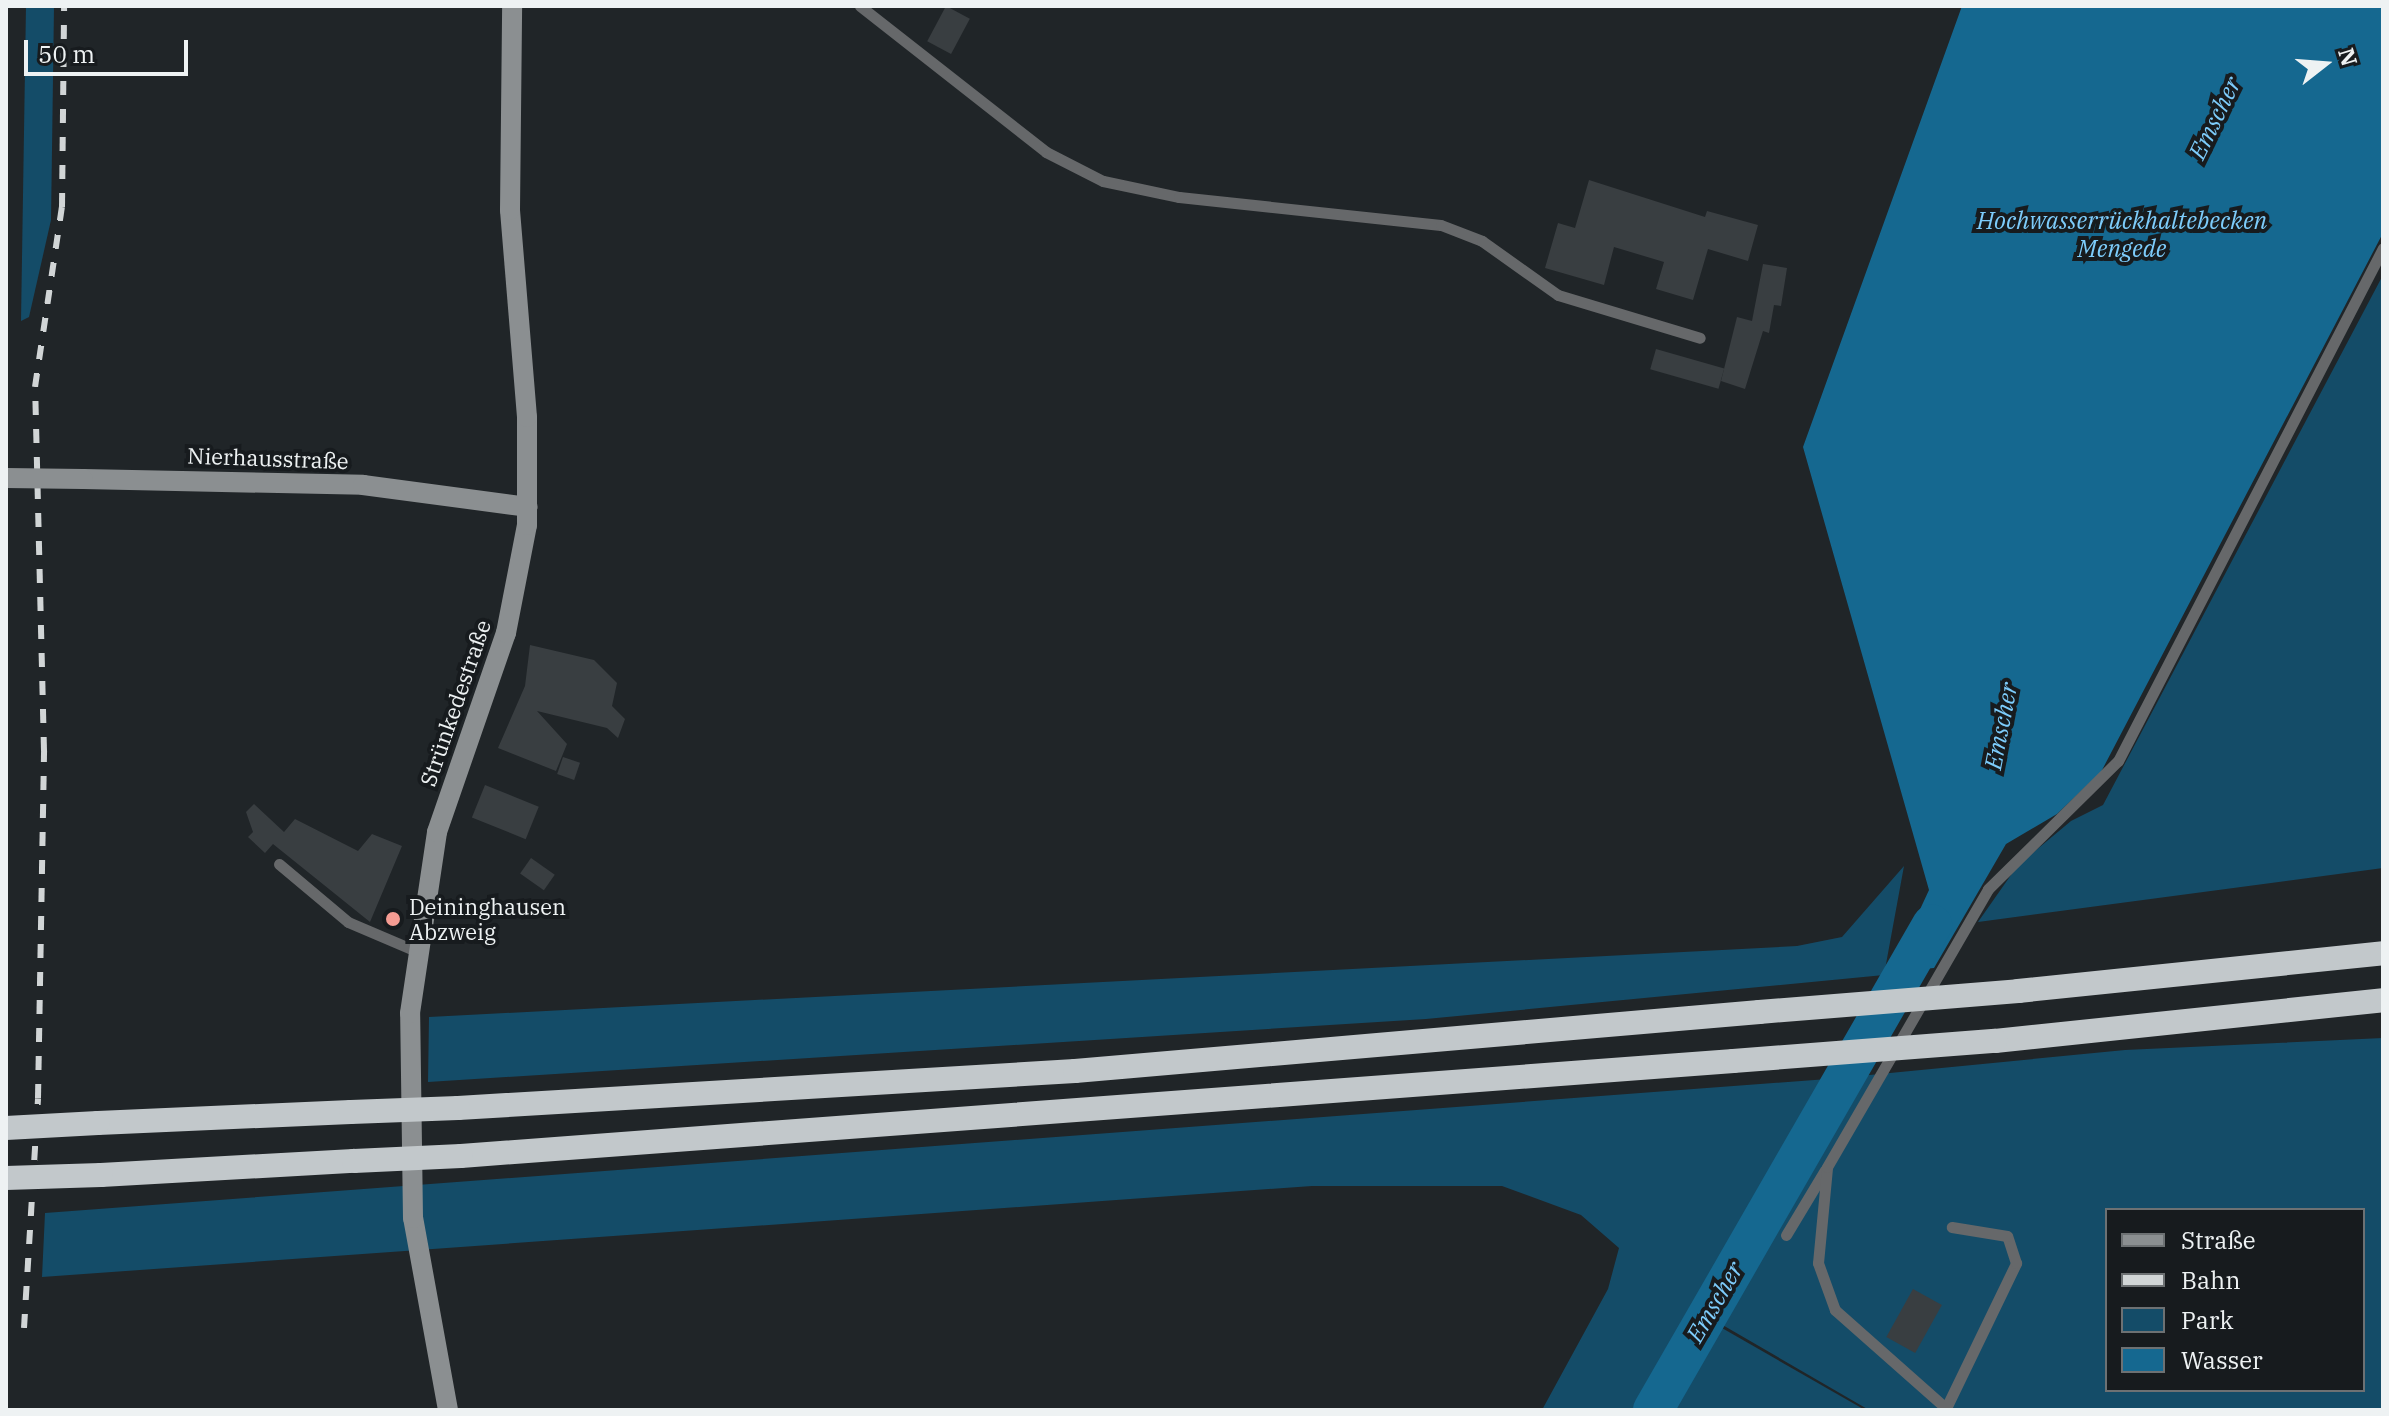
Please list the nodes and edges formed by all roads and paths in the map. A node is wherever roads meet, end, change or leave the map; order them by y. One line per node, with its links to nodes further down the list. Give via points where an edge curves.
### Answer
1 (512, 6): 6 (main road, Strünkedestraße, via 510,210)
2 (860, 6): 4 (lane, via 1046,152 1091,177 1179,197 1441,225 1482,241 1558,295)
3 (2383, 248): 12 (lane, via 2118,761 1988,889)
4 (1700, 338)
5 (6, 478): 6 (main road, Nierhausstraße, bridge, via 363,485)
6 (528, 507): 8 (main road, Strünkedestraße, via 506,633 437,832)
7 (279, 864): 8 (lane, via 348,922)
8 (416, 951): 17 (main road, Strünkedestraße, via 407,1107 413,1218)
9 (2383, 953): 11 (highway, bridge, via 1519,1036 458,1108)
10 (2383, 1000): 13 (highway, bridge, via 1995,1041 1417,1090 461,1156)
11 (6, 1128)
12 (1827, 1167): 15 (lane); 16 (lane, via 1818,1263 1835,1310)
13 (6, 1178)
14 (1952, 1227): 16 (lane, via 2007,1236 2016,1263)
15 (1786, 1235)
16 (1947, 1408)
17 (448, 1410)

